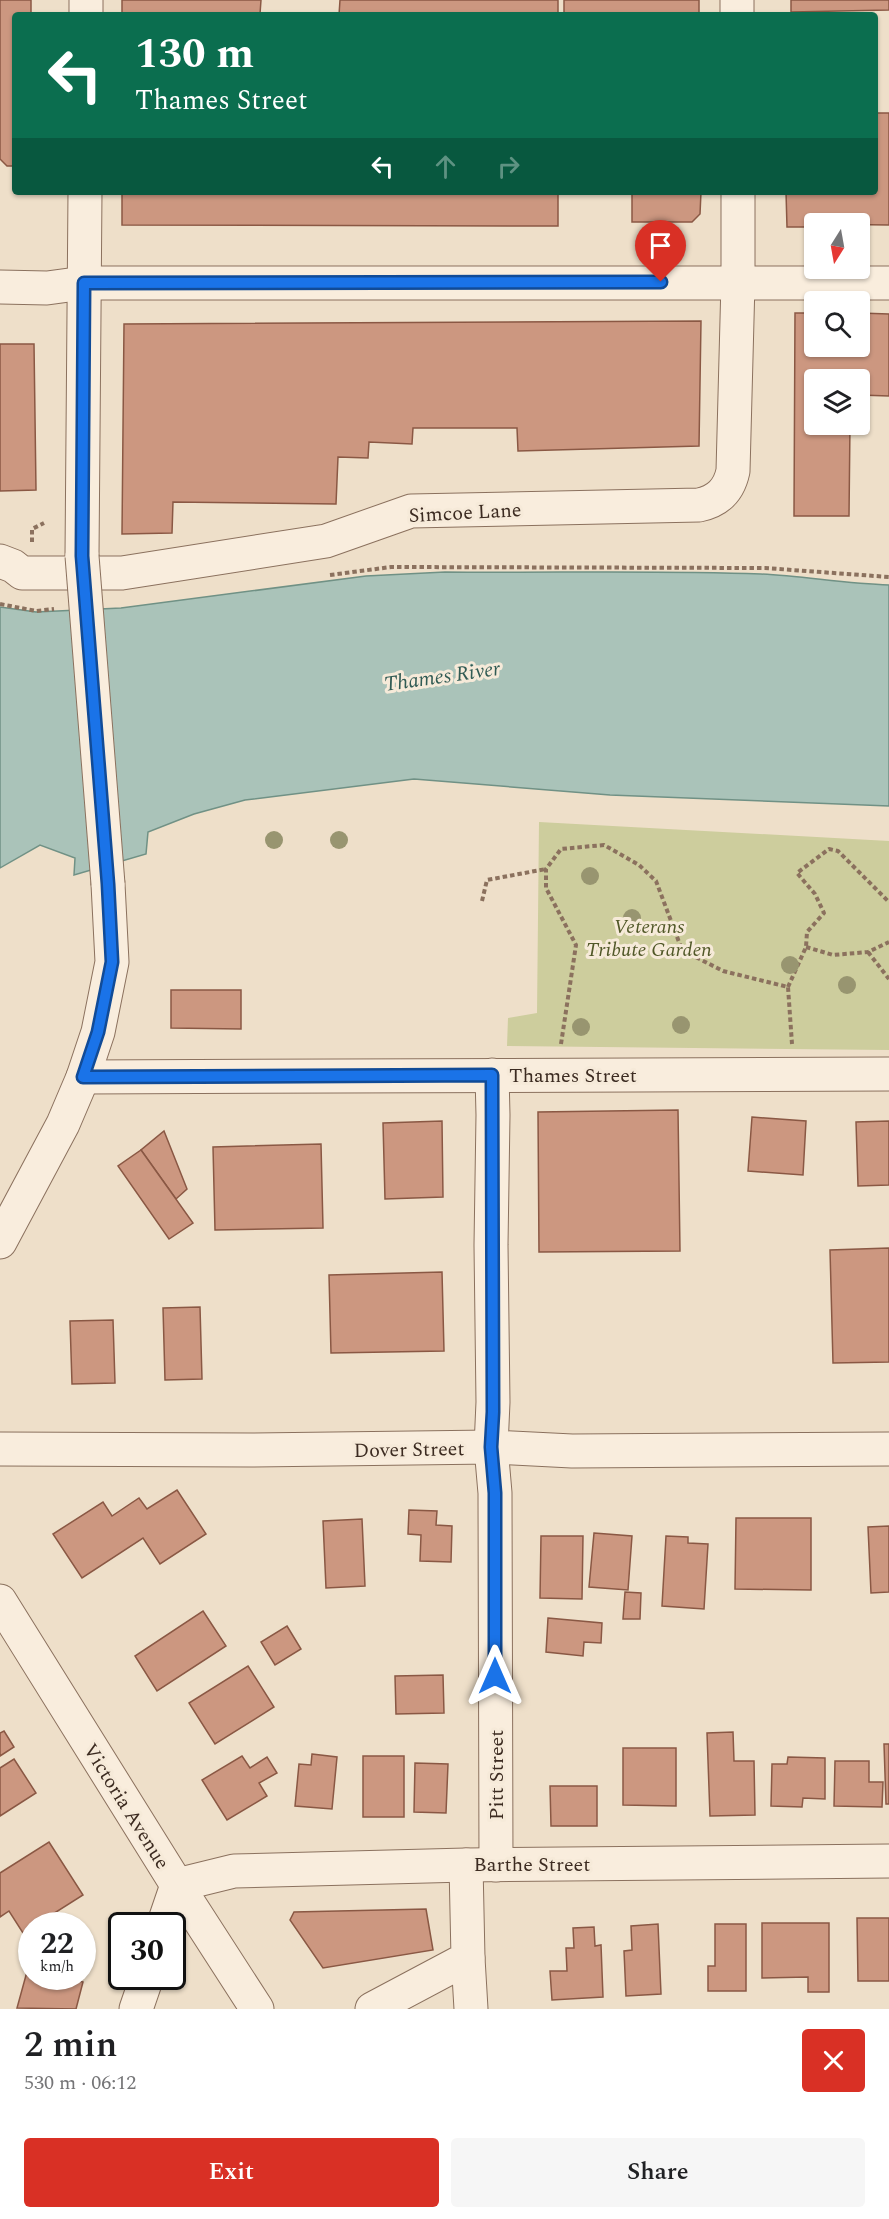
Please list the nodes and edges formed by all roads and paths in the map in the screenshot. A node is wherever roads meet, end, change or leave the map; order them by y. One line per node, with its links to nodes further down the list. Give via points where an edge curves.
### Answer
1 (85, 195): 4 (street)
2 (738, 195): 3 (street, Simcoe Lane)
3 (738, 282): 4 (street); 5 (street); 7 (street, Simcoe Lane, via 733,471 726,490 709,503 411,511 326,541 122,573 22,573)
4 (84, 283): 6 (street, via 47,288); 24 (street, bridge, via 82,556 112,962 98,1032)
5 (889, 283)
6 (0, 287)
7 (0, 561)
8 (321, 576): 9 (path, via 403,567 765,568)
9 (889, 577)
10 (0, 604): 11 (path, via 36,611)
11 (57, 609)
12 (546, 869): 13 (path, via 488,879); 19 (path, via 561,849 604,845 639,865 656,881 682,950 723,971); 23 (path, via 546,888 576,945)
13 (482, 901)
14 (889, 902): 16 (path, via 838,851 829,849 797,873 815,894 824,913 807,932)
15 (889, 942): 17 (path)
16 (806, 948): 17 (path, via 833,955); 19 (path)
17 (868, 952): 18 (path)
18 (889, 979)
19 (788, 987): 20 (path)
20 (794, 1074): 21 (street, Thames Street); 23 (street, Thames Street)
21 (889, 1074)
22 (492, 1075): 23 (street, Thames Street); 24 (street, Thames Street); 26 (street, Pitt Street)
23 (557, 1075)
24 (83, 1077): 25 (street, via 63,1124)
25 (0, 1242)
26 (491, 1447): 27 (street, Dover Street); 28 (street, Dover Street, via 572,1451); 31 (street, Pitt Street, via 495,1493)
27 (0, 1449)
28 (889, 1449)
29 (0, 1601): 32 (street, Victoria Avenue)
30 (889, 1861): 31 (street, Barthe Street)
31 (481, 1865): 32 (street, Barthe Street, via 234,1871); 34 (street, Pitt Street)
32 (177, 1885): 33 (street); 37 (street, Victoria Avenue)
33 (168, 1912)
34 (468, 1958): 38 (street); 39 (street, Pitt Street)
35 (143, 1990): 36 (street)
36 (136, 2009)
37 (257, 2009)
38 (372, 2009)
39 (471, 2009)

